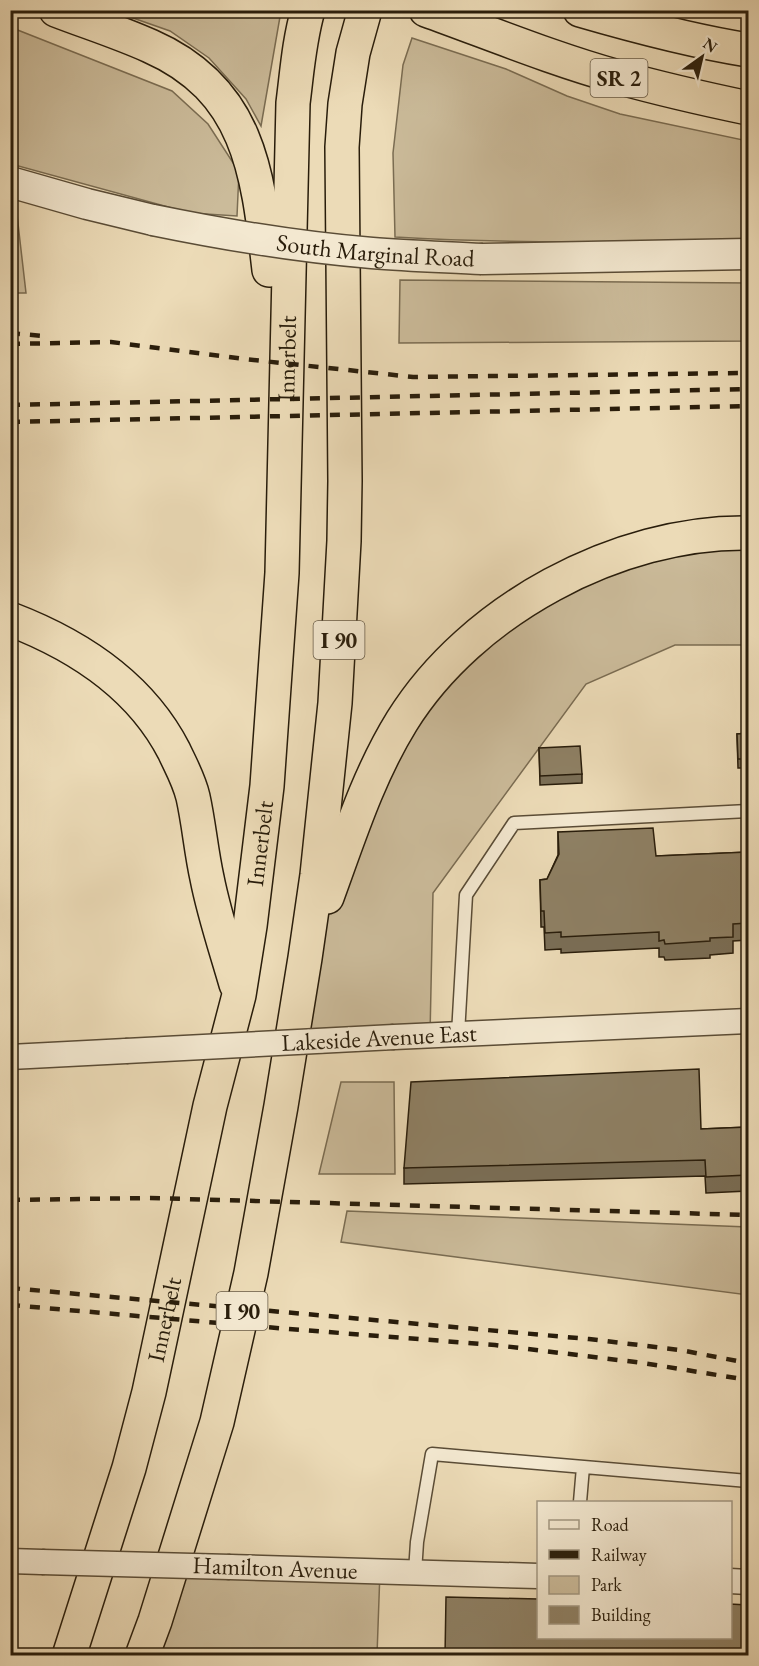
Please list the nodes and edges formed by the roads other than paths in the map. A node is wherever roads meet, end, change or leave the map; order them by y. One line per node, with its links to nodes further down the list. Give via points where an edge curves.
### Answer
1 (56, 10): 10 (highway, via 171,57 204,81 232,115 249,154 262,204)
2 (309, 10): 10 (highway, Innerbelt / I 90, via 293,103)
3 (365, 10): 14 (highway, I 90, via 353,53 342,147 345,541 326,805)
4 (426, 10): 7 (highway, SR 2, via 616,77)
5 (580, 10): 6 (highway, via 653,31)
6 (748, 50)
7 (748, 108)
8 (10, 182): 9 (street, South Marginal Road, bridge, via 153,220 233,236 372,253 482,259)
9 (748, 254)
10 (286, 423): 15 (highway, Innerbelt / I 90, via 273,714)
11 (748, 533): 14 (highway, via 677,540 589,567 517,605 454,658 403,720 379,761)
12 (10, 619): 15 (highway, via 60,640 88,657 125,686 168,739 193,796 207,880)
13 (748, 811): 17 (lane, via 514,823 466,895)
14 (305, 958): 28 (highway, I 90, via 251,1273 217,1422)
15 (239, 995): 27 (highway, Innerbelt / I 90, via 210,1106 149,1392)
16 (748, 1021): 17 (street, Lakeside Avenue East)
17 (458, 1034): 18 (street, Lakeside Avenue East, bridge)
18 (10, 1057)
19 (583, 1467): 20 (lane); 21 (lane); 23 (lane, via 432,1454)
20 (748, 1481)
21 (580, 1501)
22 (10, 1561): 23 (street, Hamilton Avenue, bridge)
23 (415, 1572): 24 (street, Hamilton Avenue)
24 (537, 1576)
25 (732, 1581): 26 (street)
26 (748, 1582)
27 (69, 1656)
28 (142, 1656)

